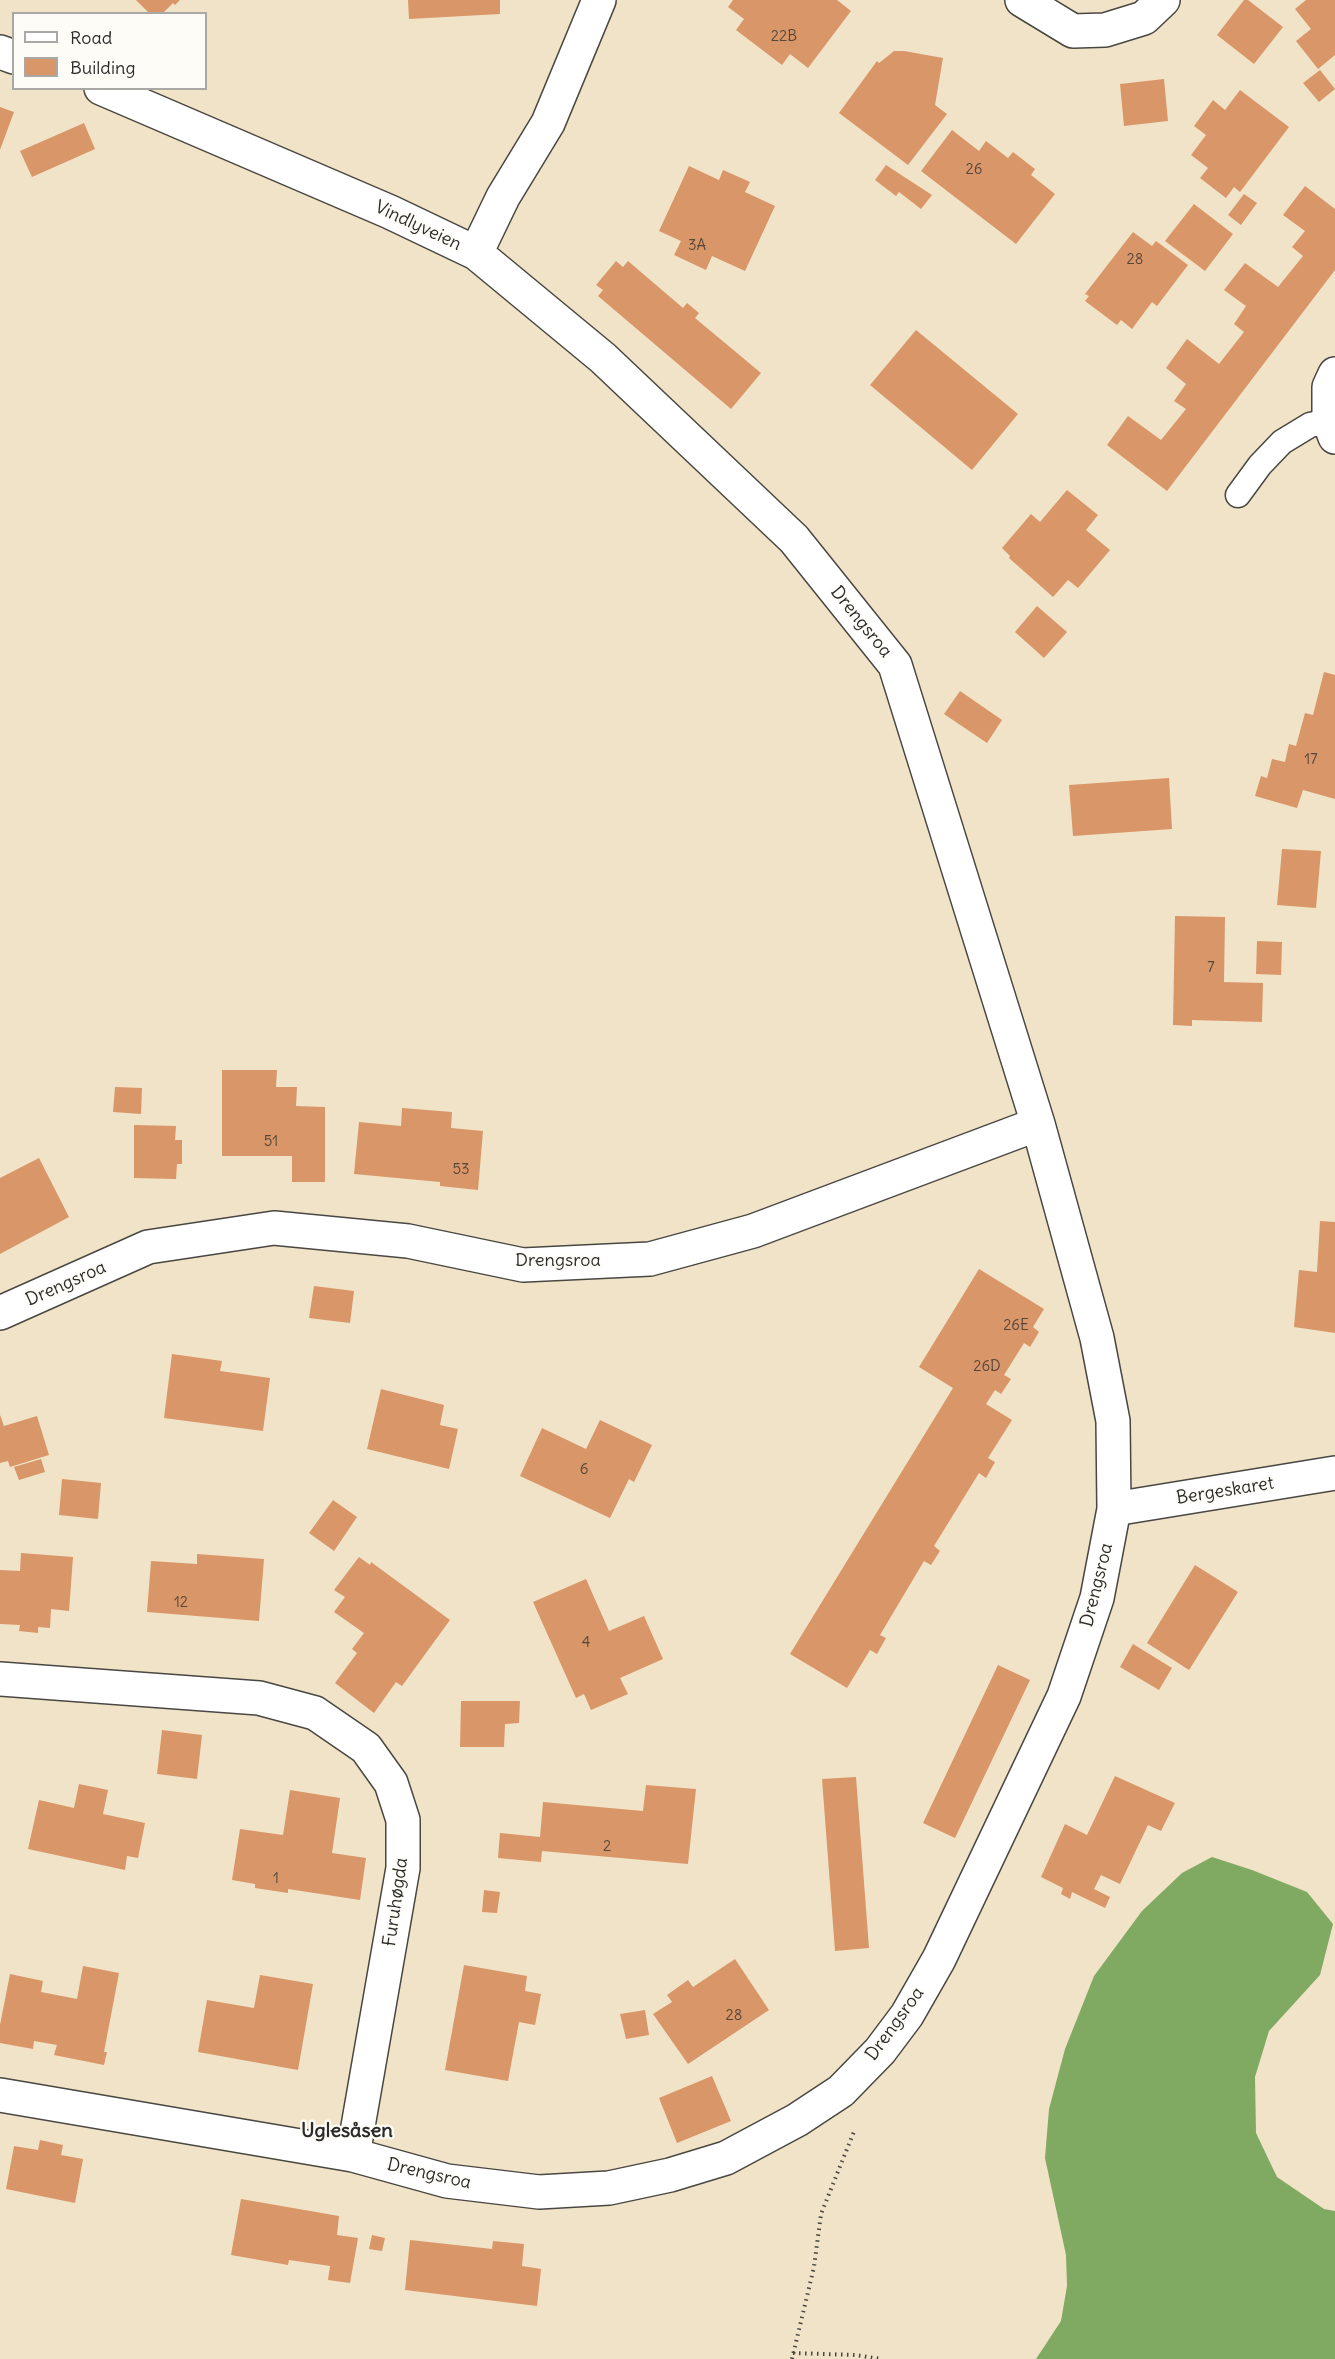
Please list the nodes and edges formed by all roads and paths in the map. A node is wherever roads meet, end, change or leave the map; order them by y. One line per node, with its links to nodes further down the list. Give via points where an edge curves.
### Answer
1 (599, 0): 5 (street, Vindlyveien, via 548,123 503,197)
2 (1022, 0): 3 (street, via 1073,31 1105,30 1144,18)
3 (1163, 0)
4 (106, 90): 5 (street, Vindlyveien)
5 (476, 253): 9 (street, Drengsroa, via 603,358 794,539 895,665)
6 (1335, 374): 7 (street, via 1329,387)
7 (1332, 429): 8 (lane, via 1310,424 1282,442)
8 (1238, 495)
9 (1038, 1124): 10 (street, Drengsroa, via 753,1231 650,1259 523,1265 408,1241 274,1228 148,1247); 12 (street, Drengsroa, via 1097,1338 1113,1421)
10 (0, 1313)
11 (1335, 1473): 12 (street, Bergeskaret)
12 (1114, 1509): 16 (street, Drengsroa, via 1097,1598 1064,1696 939,1959 880,2051 841,2091 726,2158 609,2188 539,2192 447,2181)
13 (0, 1679): 16 (street, Furuhøgda, via 260,1698 315,1713 366,1748 391,1783 400,1810 403,1868)
14 (0, 2095): 16 (street, Drengsroa)
15 (856, 2127): 17 (path, via 821,2214 814,2267)
16 (353, 2155)
17 (793, 2353): 18 (path); 19 (path)
18 (792, 2359)
19 (881, 2359)

